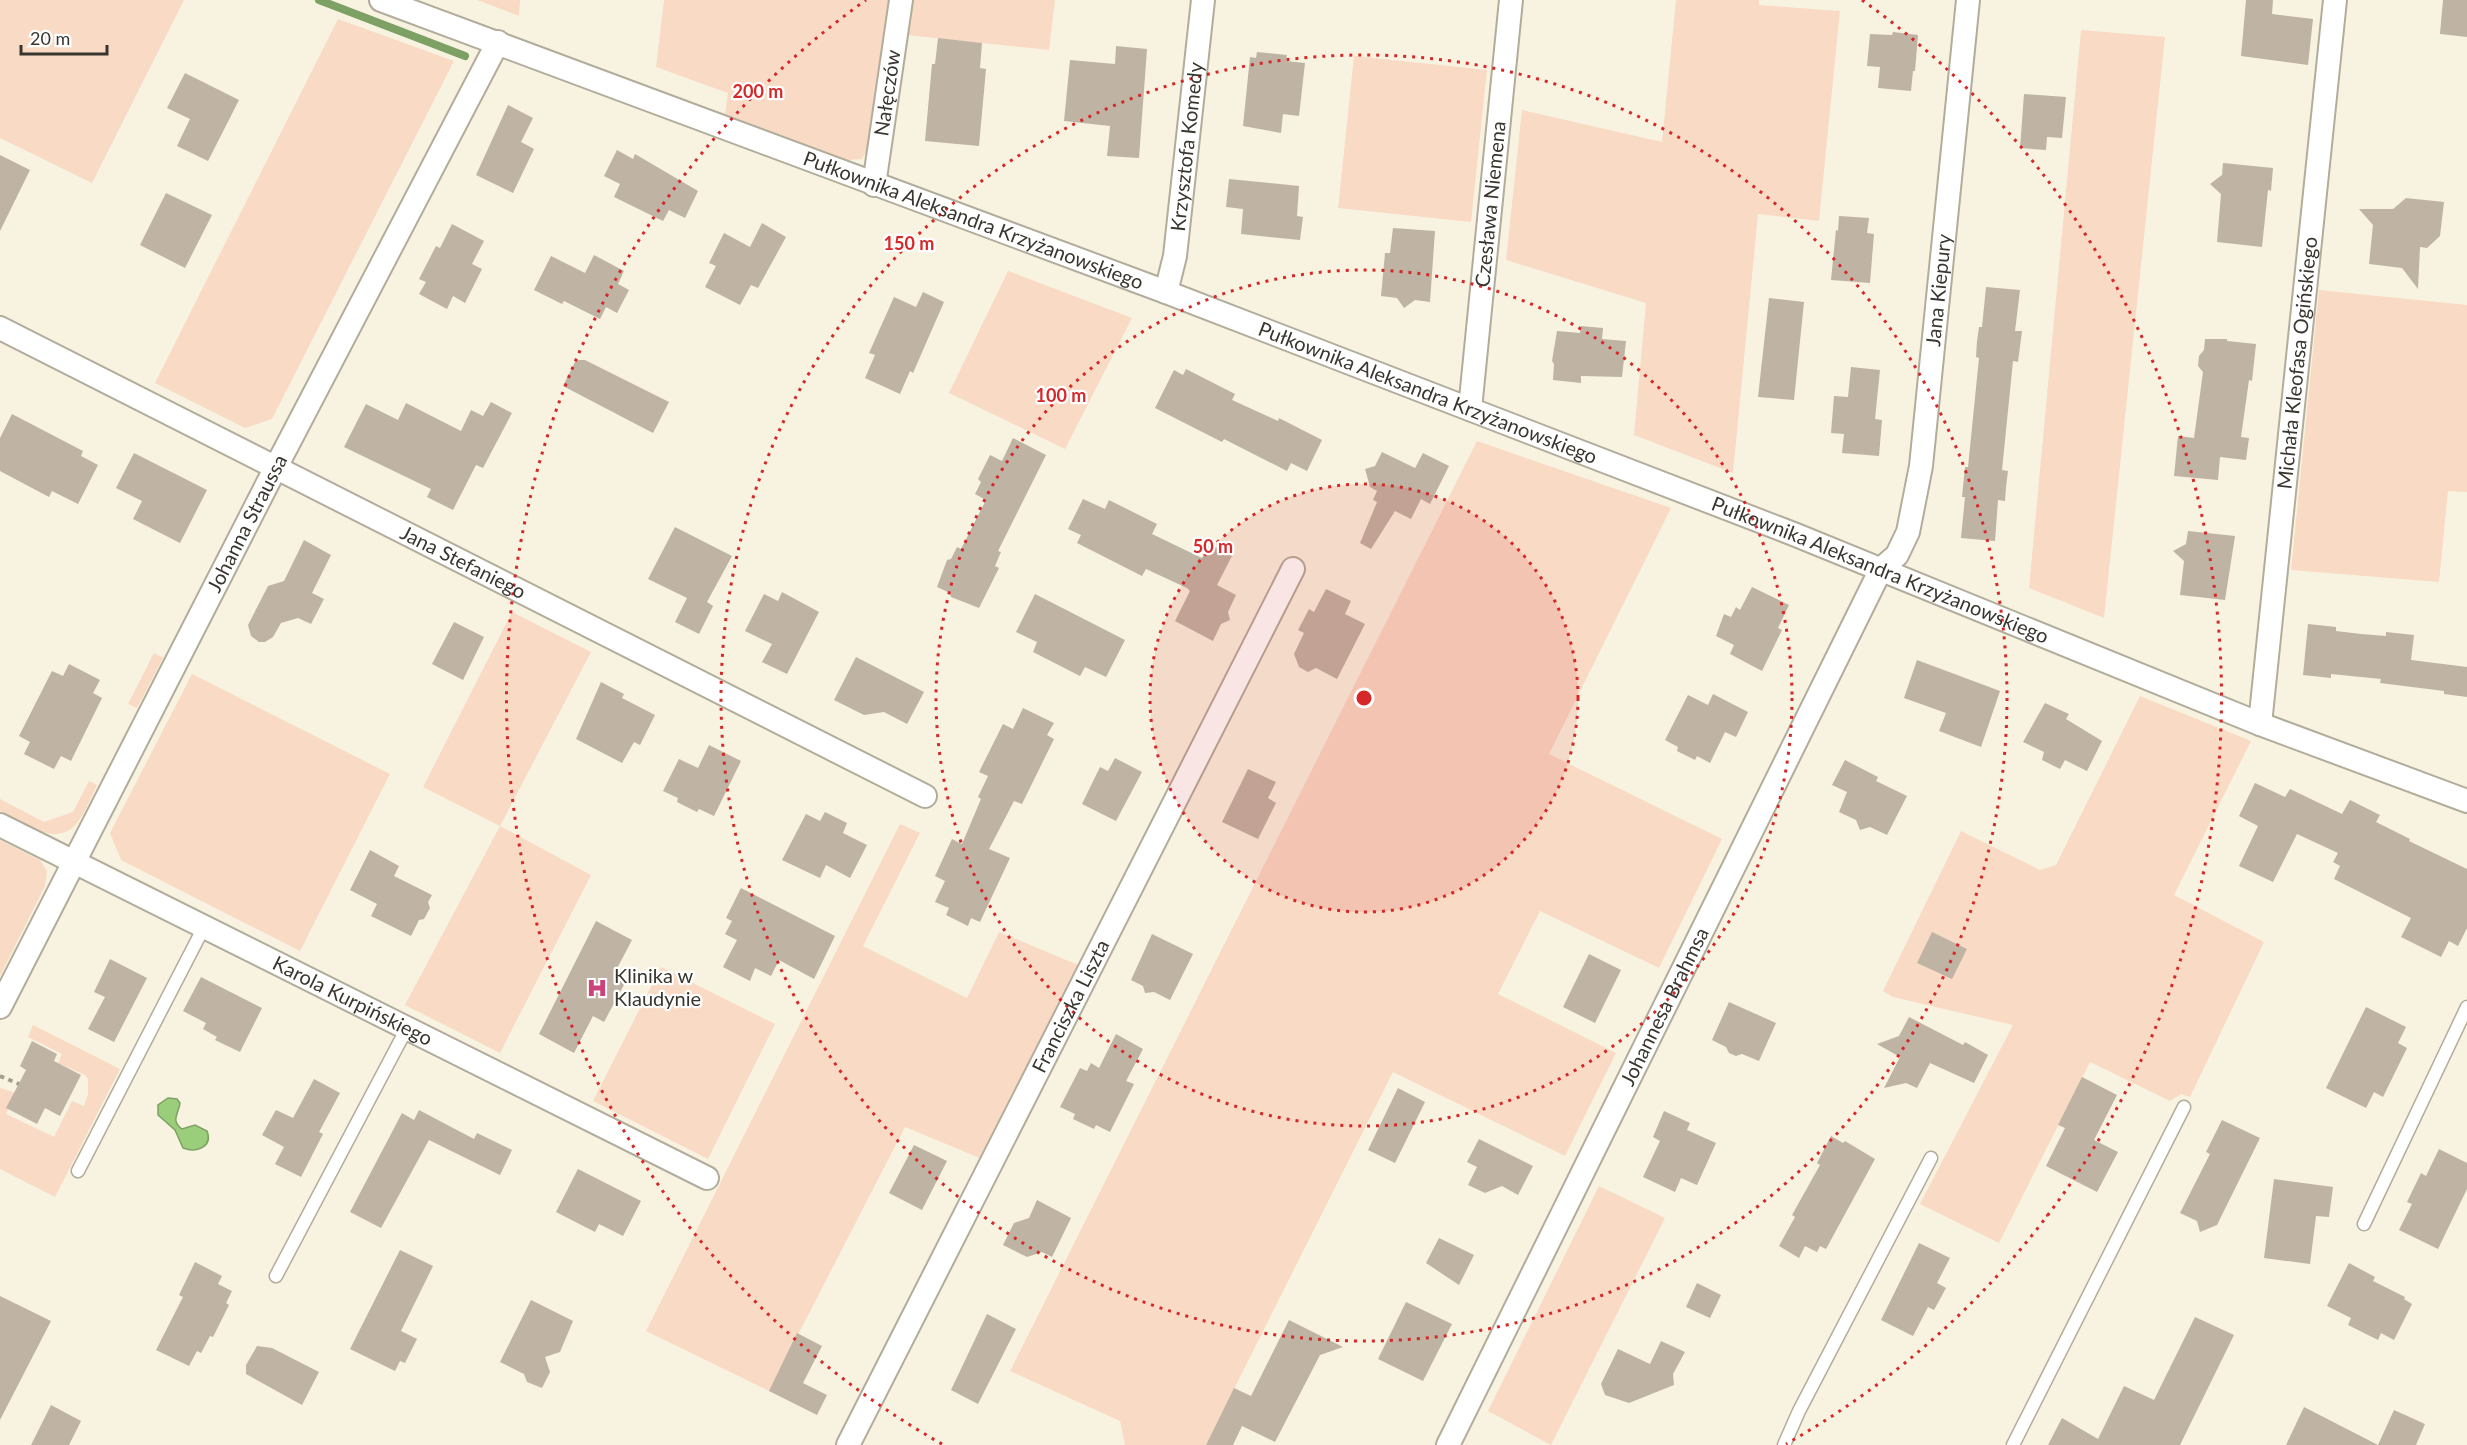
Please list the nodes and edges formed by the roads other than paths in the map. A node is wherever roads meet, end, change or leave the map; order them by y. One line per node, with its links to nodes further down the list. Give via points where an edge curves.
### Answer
1 (381, 0): 7 (street, Pułkownika Aleksandra Krzyżanowskiego)
2 (901, 0): 8 (street, Nałęczów)
3 (1203, 0): 9 (street, Krzysztofa Komedy, via 1175,256)
4 (1510, 0): 11 (street, Czesława Niemena)
5 (1968, 0): 14 (street, Jana Kiepury, via 1921,466 1908,532 1897,555)
6 (2335, 0): 15 (street, Michała Kleofasa Ogińskiego)
7 (498, 42): 8 (street, Pułkownika Aleksandra Krzyżanowskiego); 12 (street, Johanna Straussa)
8 (874, 185): 9 (street, Pułkownika Aleksandra Krzyżanowskiego)
9 (1166, 292): 11 (street, Pułkownika Aleksandra Krzyżanowskiego)
10 (0, 328): 12 (street, Jana Stefaniego)
11 (1470, 409): 14 (street, Pułkownika Aleksandra Krzyżanowskiego)
12 (276, 467): 16 (street, Jana Stefaniego); 19 (street, Johanna Straussa)
13 (1293, 569): 30 (street, Franciszka Liszta)
14 (1881, 569): 15 (street, Pułkownika Aleksandra Krzyżanowskiego); 31 (street, Johannesa Brahmsa)
15 (2260, 724): 17 (street, Pułkownika Aleksandra Krzyżanowskiego)
16 (925, 795)
17 (2467, 801)
18 (0, 825): 19 (street, Karola Kurpińskiego)
19 (75, 863): 20 (street, Karola Kurpińskiego); 21 (street, Johanna Straussa)
20 (204, 927): 23 (street, Karola Kurpińskiego); 26 (lane)
21 (0, 1007)
22 (2467, 1008): 28 (lane)
23 (406, 1028): 27 (street, Karola Kurpińskiego); 29 (lane)
24 (2184, 1107): 33 (lane)
25 (1931, 1158): 32 (lane)
26 (78, 1171)
27 (707, 1178)
28 (2364, 1224)
29 (276, 1276)
30 (848, 1445)
31 (1448, 1445)
32 (1784, 1445)
33 (2013, 1445)

